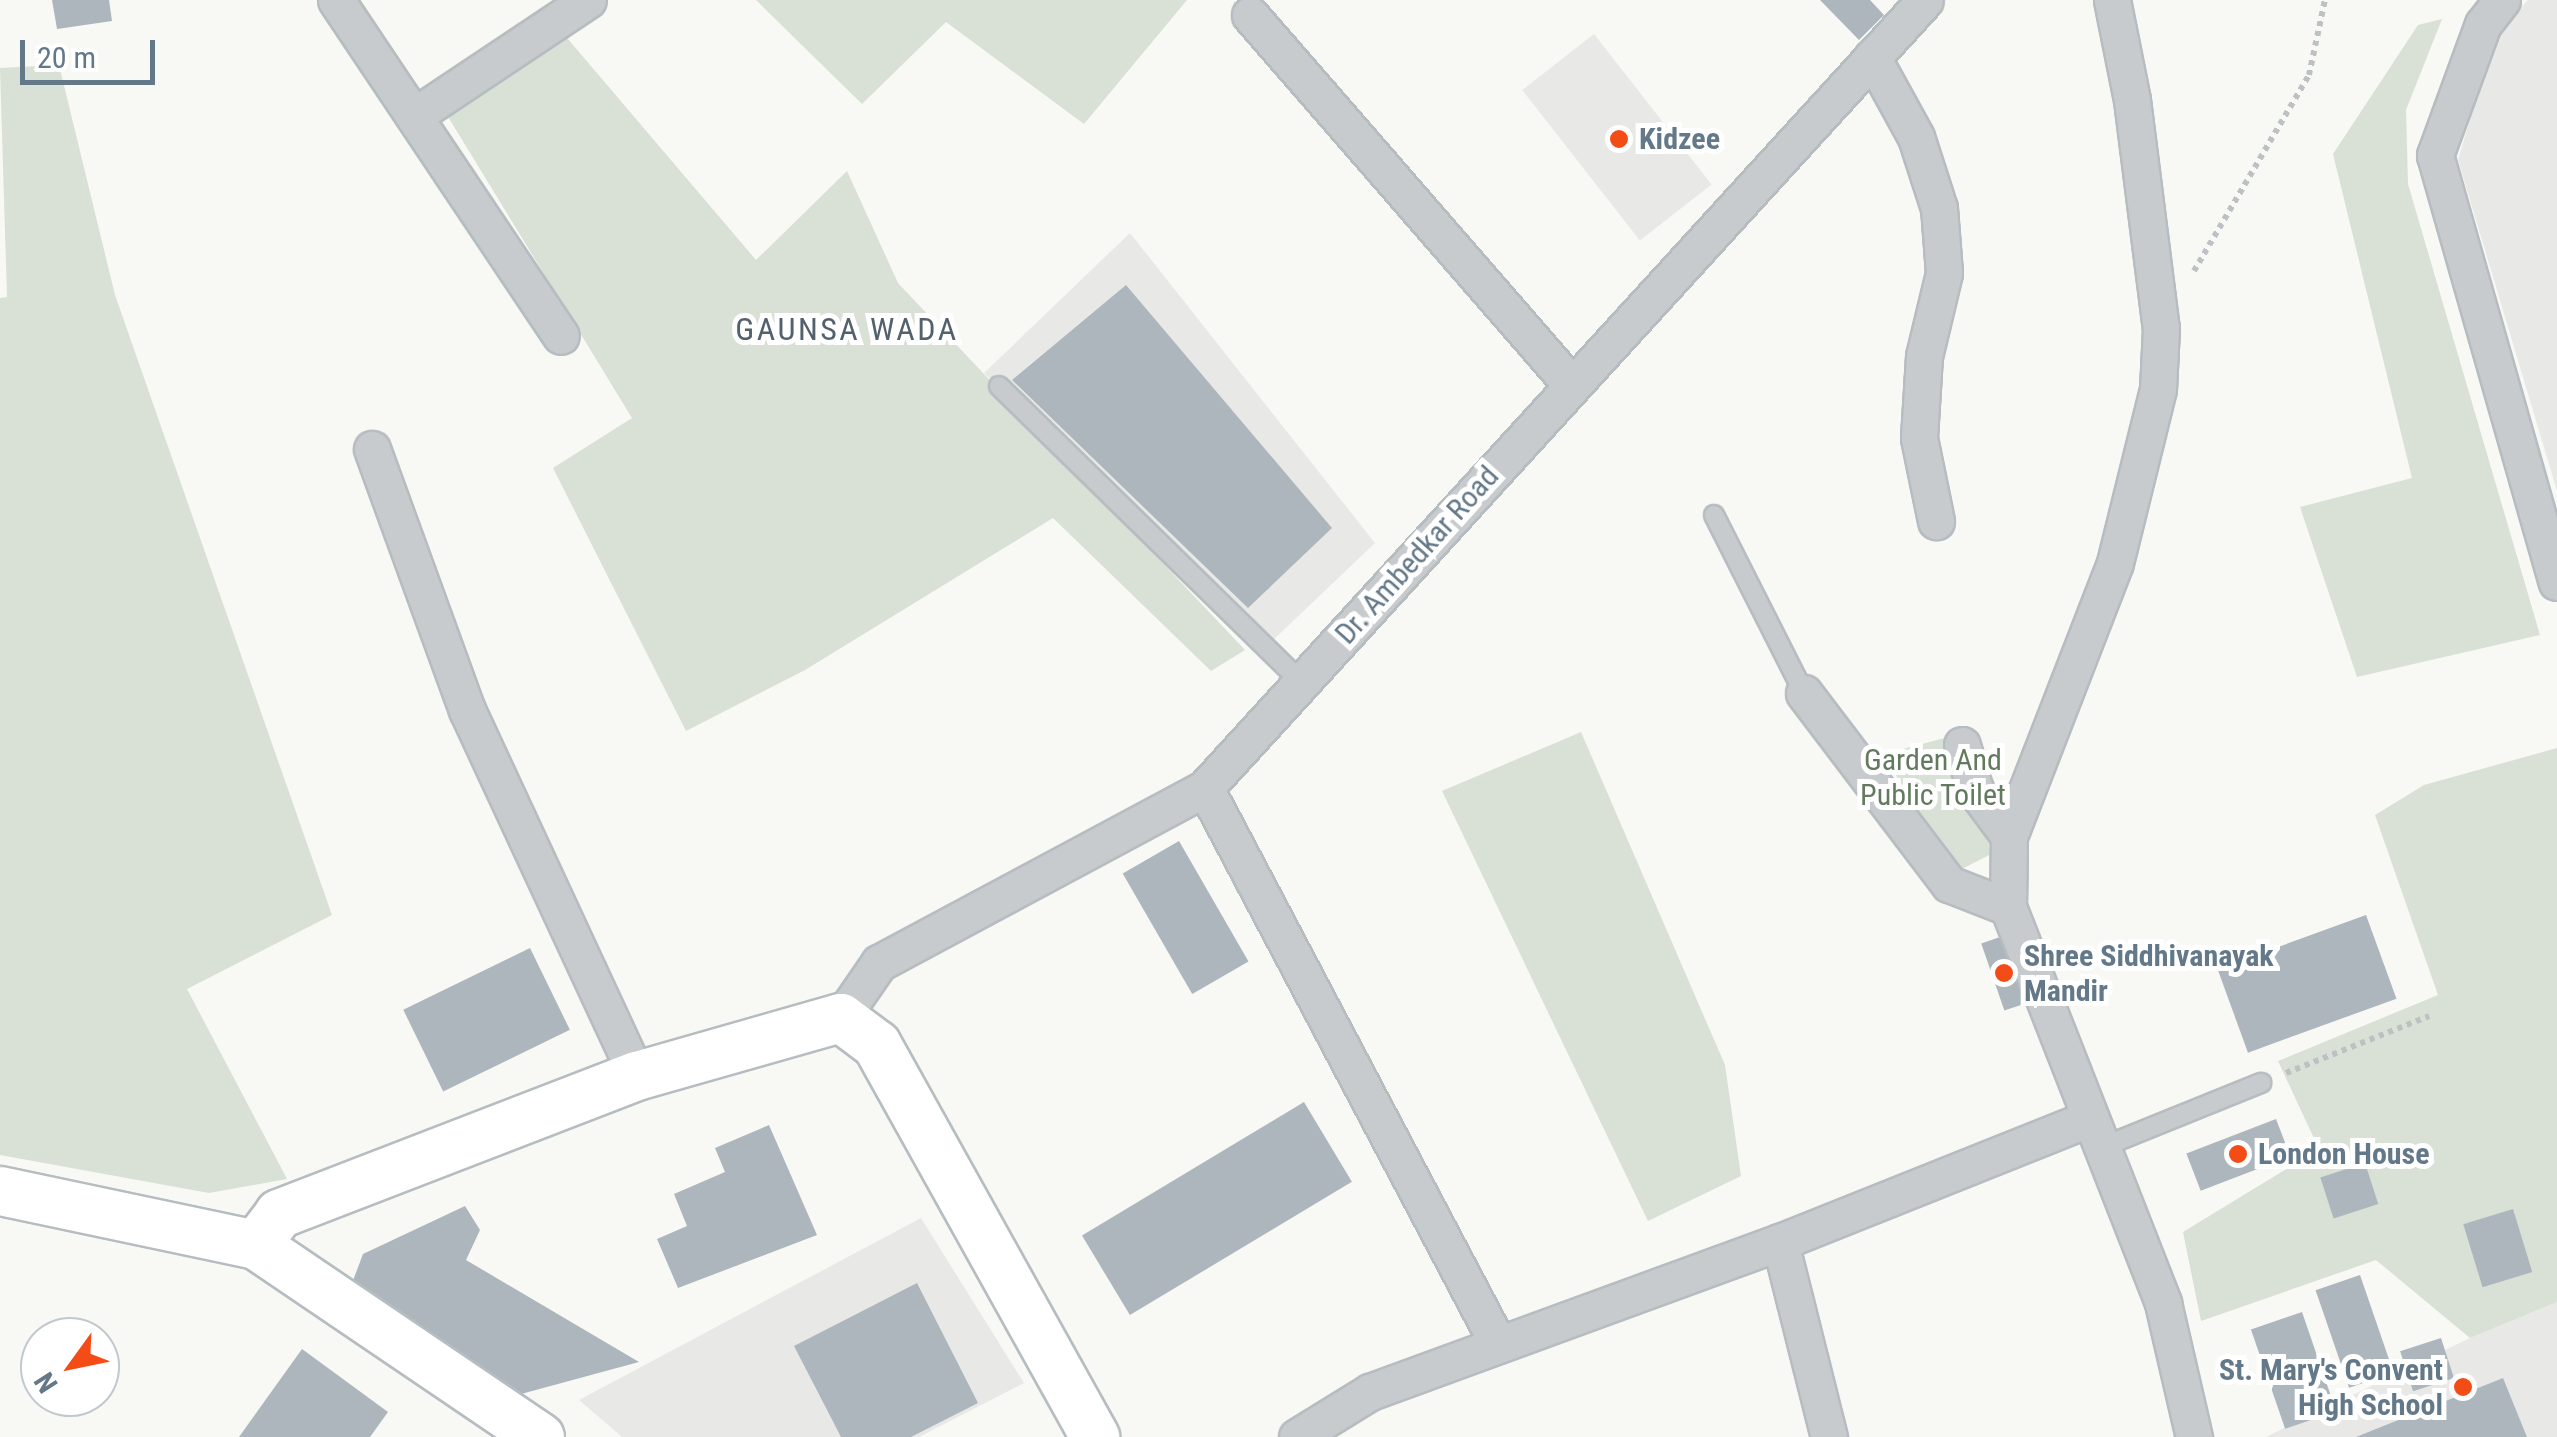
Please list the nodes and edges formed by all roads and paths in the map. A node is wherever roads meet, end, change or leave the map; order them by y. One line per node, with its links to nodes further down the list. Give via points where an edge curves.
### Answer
1 (336, 0): 9 (street)
2 (588, 0): 9 (street)
3 (1925, 0): 8 (street, Dr. Ambedkar Road)
4 (2112, 0): 10 (street, via 2132,100)
5 (2326, 0): 10 (path, via 2309,75)
6 (2502, 0): 17 (street, via 2483,24 2435,154)
7 (1250, 15): 13 (street)
8 (1872, 57): 13 (street, Dr. Ambedkar Road); 16 (street, via 1916,137 1939,208 1944,273 1924,356 1919,438)
9 (414, 116): 11 (street)
10 (2160, 328): 22 (street, via 2158,389 2114,564)
11 (561, 336)
12 (999, 386): 18 (lane)
13 (1572, 386): 18 (street, Dr. Ambedkar Road)
14 (372, 450): 26 (street, via 468,710)
15 (1714, 516): 19 (lane)
16 (1936, 520)
17 (2557, 582)
18 (1301, 682): 21 (street, Dr. Ambedkar Road)
19 (1804, 693): 23 (street, via 1949,884)
20 (1962, 745): 22 (street, via 1975,790)
21 (1205, 788): 25 (street, Dr. Ambedkar Road, via 879,963); 32 (street)
22 (2009, 836): 23 (street)
23 (2008, 908): 28 (street)
24 (2429, 1016): 27 (path)
25 (841, 1018): 26 (main road); 34 (main road, via 877,1044)
26 (637, 1076): 31 (main road, via 280,1214)
27 (2261, 1084): 28 (lane)
28 (2094, 1133): 30 (street); 37 (street, via 2162,1303)
29 (0, 1192): 31 (main road)
30 (1780, 1242): 32 (street); 36 (street)
31 (256, 1245): 33 (main road)
32 (1498, 1342): 35 (street, via 1370,1392)
33 (540, 1437)
34 (1094, 1437)
35 (1297, 1437)
36 (1829, 1437)
37 (2194, 1437)

